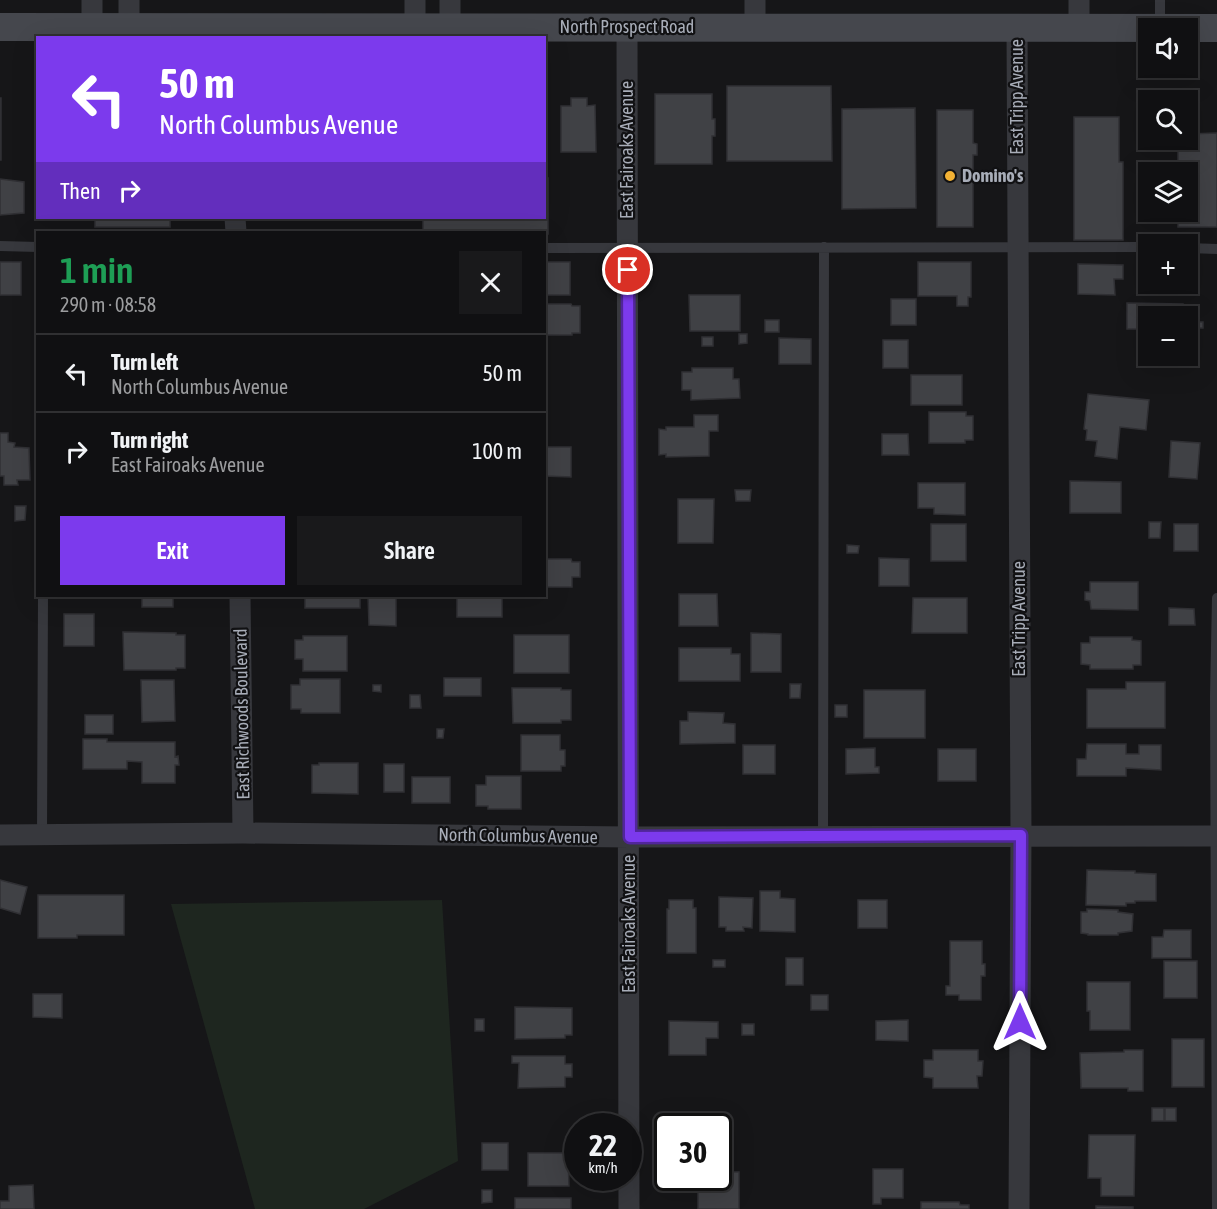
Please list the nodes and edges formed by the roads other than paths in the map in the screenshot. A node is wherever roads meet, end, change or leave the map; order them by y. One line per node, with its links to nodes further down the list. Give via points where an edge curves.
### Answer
1 (1079, 0): 11 (street)
2 (1160, 0): 8 (lane)
3 (129, 13): 5 (main road, North Prospect Road); 16 (main road, North Prospect Road)
4 (755, 13): 10 (main road, North Prospect Road); 15 (main road, North Prospect Road)
5 (92, 14): 9 (main road, North Prospect Road)
6 (415, 14): 7 (main road, North Prospect Road); 16 (main road, North Prospect Road)
7 (450, 14): 10 (main road, North Prospect Road)
8 (1160, 18)
9 (0, 27)
10 (627, 27): 19 (street, East Fairoaks Avenue)
11 (1079, 28): 12 (main road, North Prospect Road); 15 (main road, North Prospect Road)
12 (1138, 28)
13 (1198, 28): 14 (main road, North Prospect Road)
14 (1217, 28)
15 (1017, 29): 21 (street, East Tripp Avenue)
16 (233, 32)
17 (0, 246): 18 (lane)
18 (36, 247)
19 (628, 247): 20 (lane); 23 (lane); 35 (street, East Fairoaks Avenue)
20 (824, 247): 21 (lane); 33 (lane)
21 (1017, 247): 22 (lane); 32 (street, East Tripp Avenue)
22 (1138, 247)
23 (546, 248)
24 (1198, 248): 25 (lane)
25 (1217, 249)
26 (43, 597): 31 (lane)
27 (240, 597): 29 (street, East Richwoods Boulevard)
28 (1217, 598): 34 (lane)
29 (243, 833): 31 (street, North Columbus Avenue); 35 (street, North Columbus Avenue)
30 (0, 835): 31 (street, North Columbus Avenue)
31 (42, 835)
32 (1021, 835): 33 (street, North Columbus Avenue); 34 (street, North Columbus Avenue); 37 (street, East Tripp Avenue)
33 (823, 836): 35 (street, North Columbus Avenue)
34 (1217, 836): 38 (lane)
35 (630, 837): 36 (street, East Fairoaks Avenue)
36 (629, 1209)
37 (1019, 1209)
38 (1217, 1209)

